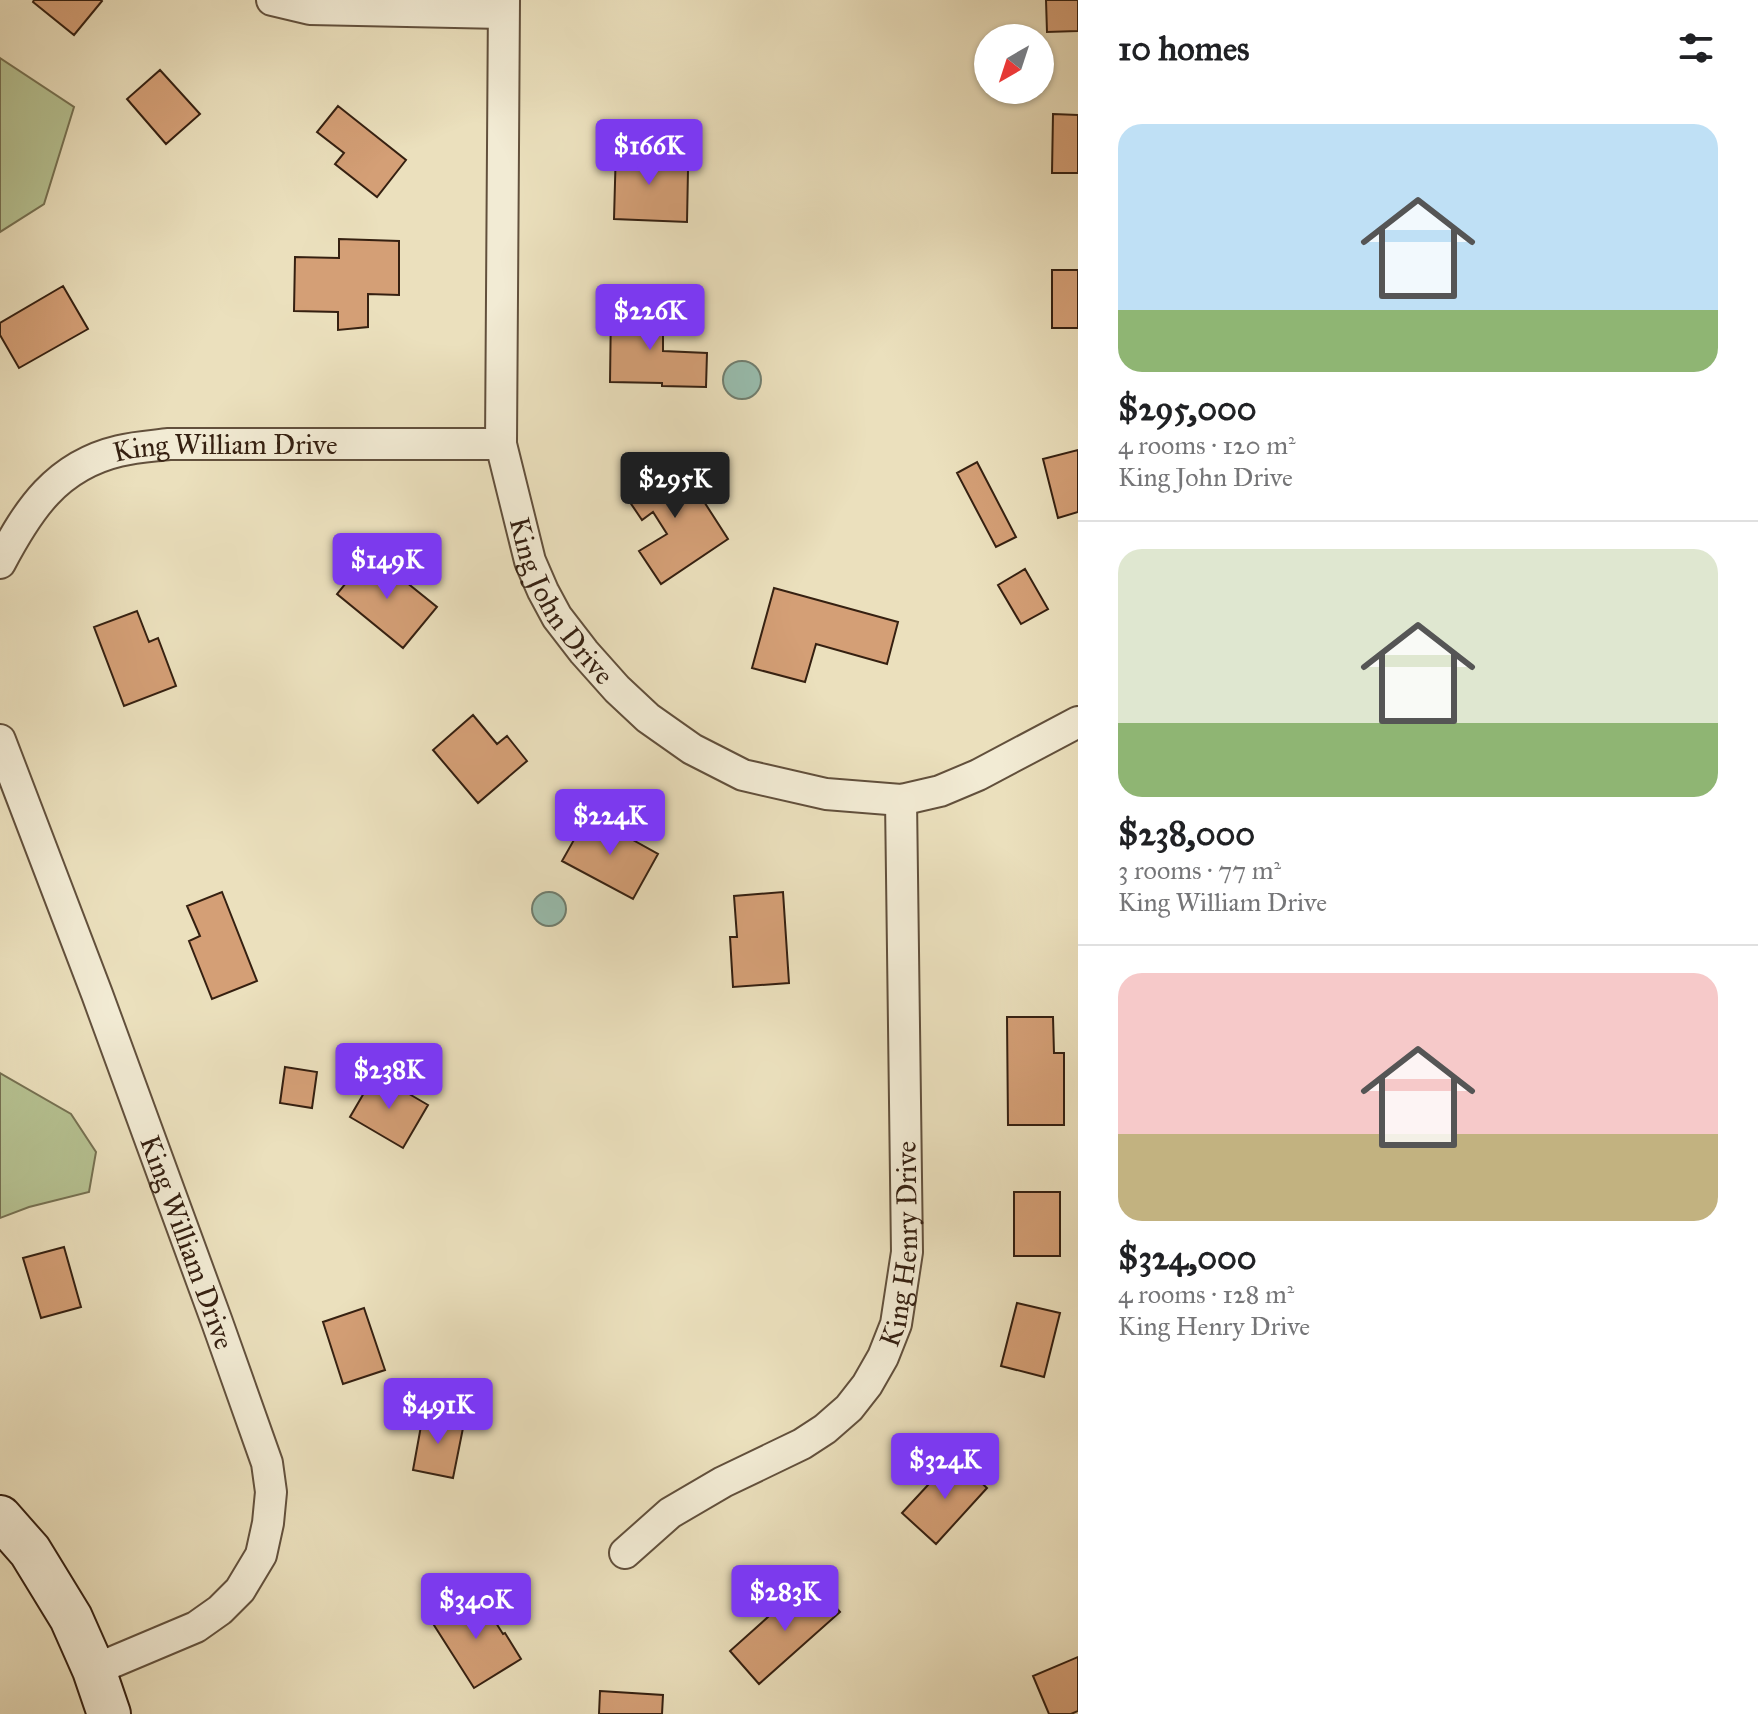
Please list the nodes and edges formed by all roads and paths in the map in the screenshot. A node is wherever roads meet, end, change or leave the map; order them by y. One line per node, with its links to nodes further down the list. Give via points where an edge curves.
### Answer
1 (272, 0): 2 (street, via 310,9)
2 (504, 6): 3 (street, King John Drive)
3 (501, 444): 4 (street, King William Drive, via 169,444 120,450 90,460 38,500); 7 (street, King John Drive, via 530,561 543,591 584,652 648,718 743,775 826,794)
4 (0, 563)
5 (1078, 722): 7 (street, King John Drive, via 978,775)
6 (0, 740): 10 (street, King William Drive, via 217,1322 267,1463 271,1492 261,1555 240,1590 196,1627)
7 (901, 800): 9 (street, King Henry Drive, via 907,1252 896,1324 867,1385 825,1429 670,1513)
8 (0, 1517): 10 (street, via 30,1551 71,1618)
9 (625, 1553)
10 (94, 1670): 11 (street)
11 (109, 1714)

